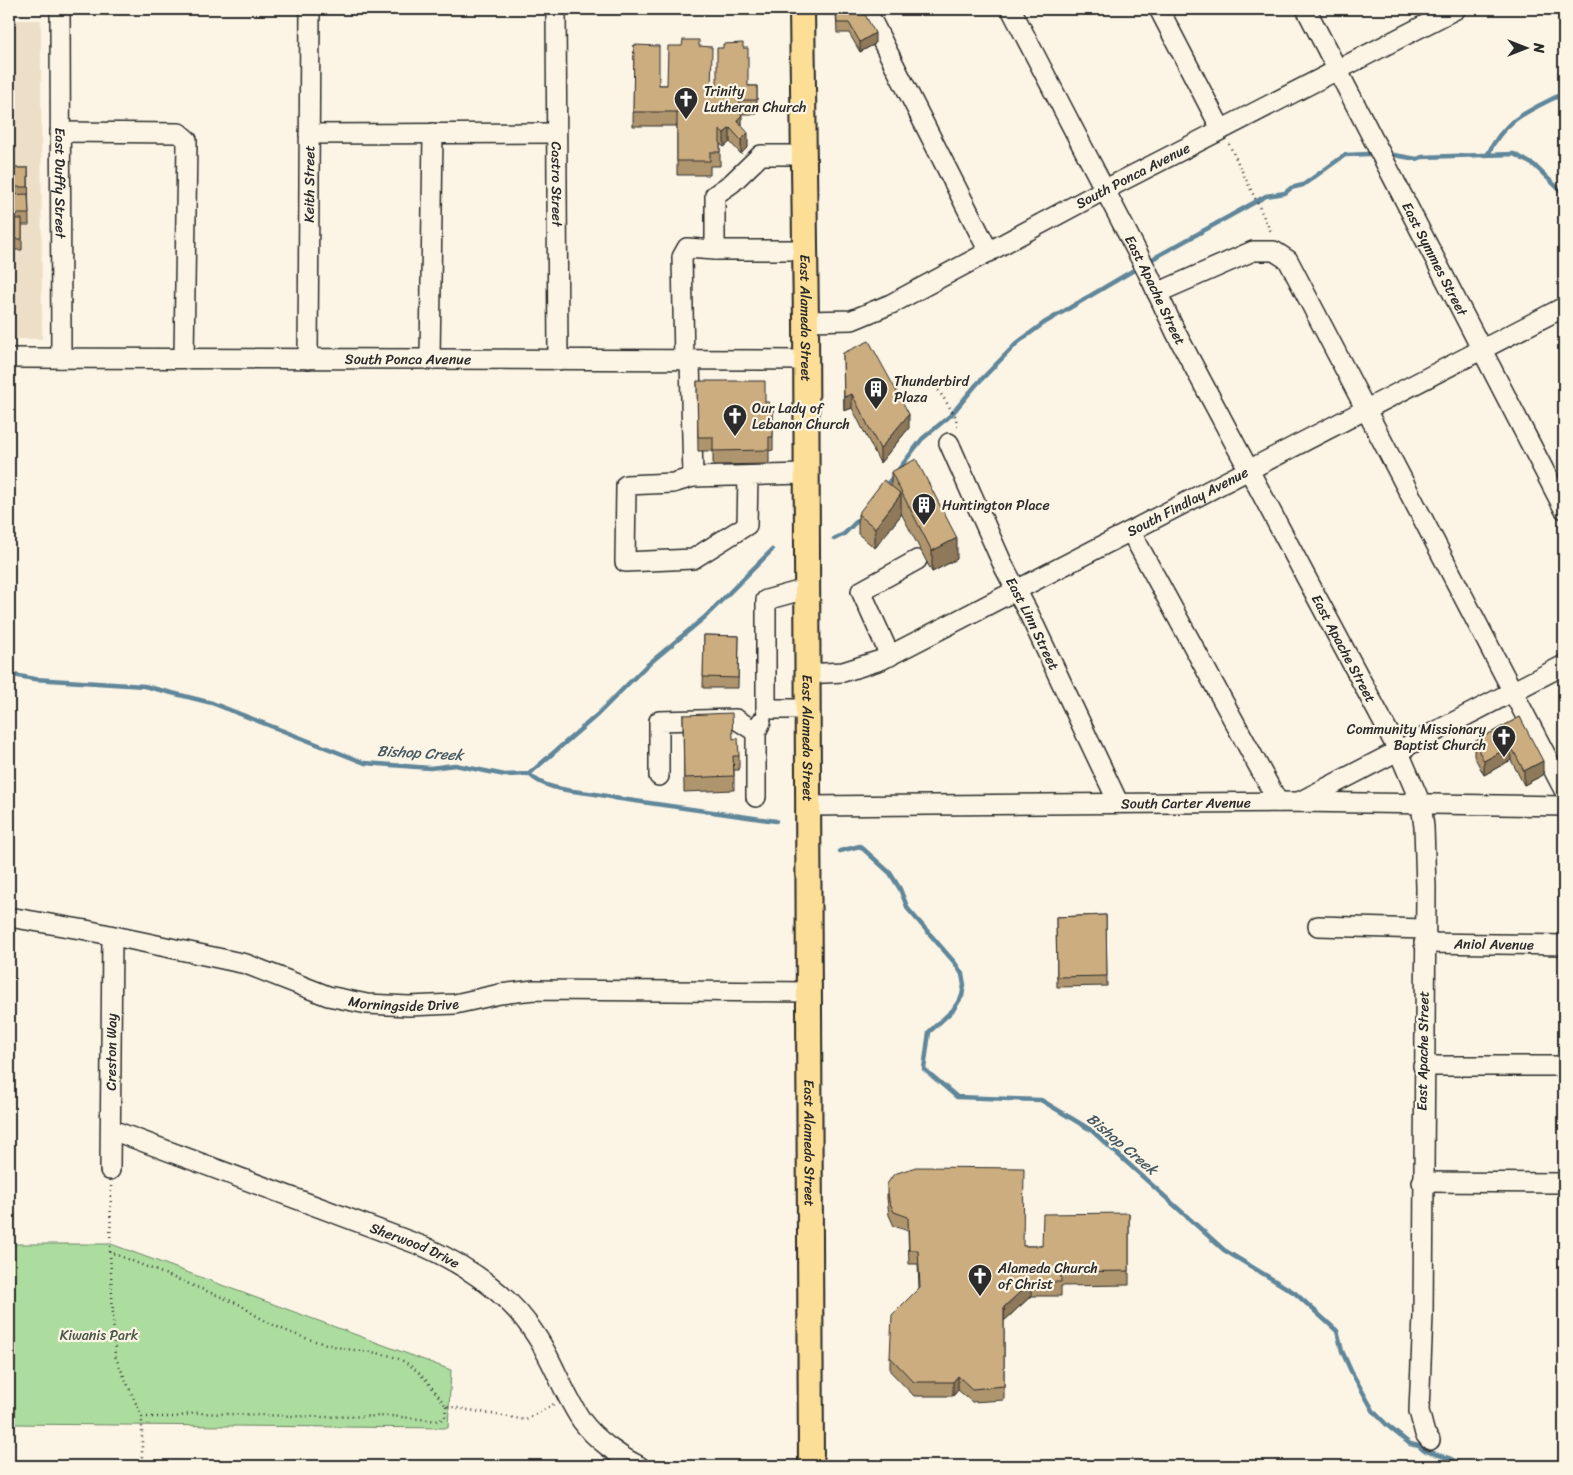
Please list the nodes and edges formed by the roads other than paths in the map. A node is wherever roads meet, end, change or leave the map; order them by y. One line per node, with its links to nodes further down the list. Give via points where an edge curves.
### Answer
1 (60, 9): 11 (street, East Duffy Street)
2 (310, 9): 14 (street, Keith Street)
3 (556, 9): 13 (street, Castro Street)
4 (802, 9): 16 (main road, East Alameda Street)
5 (866, 9): 20 (street)
6 (1010, 9): 17 (street, East Apache Street)
7 (1159, 9): 15 (street)
8 (1306, 9): 10 (street, East Symmes Street)
9 (1454, 9): 10 (street, South Ponca Avenue)
10 (1336, 69): 15 (street, South Ponca Avenue); 24 (street, East Symmes Street)
11 (60, 132): 26 (street, East Duffy Street); 27 (street, via 179,133 187,140)
12 (433, 133): 13 (street); 14 (street); 29 (street)
13 (556, 133): 30 (street, Castro Street)
14 (309, 134): 28 (street, Keith Street)
15 (1225, 136): 17 (street, South Ponca Avenue)
16 (804, 155): 18 (street, via 761,155 715,195); 19 (main road, East Alameda Street)
17 (1104, 190): 20 (street, South Ponca Avenue); 21 (street, East Apache Street)
18 (715, 250): 19 (street); 31 (street, via 687,248 682,257)
19 (805, 250): 23 (main road, East Alameda Street)
20 (989, 252): 23 (street, South Ponca Avenue, via 879,319)
21 (1157, 293): 33 (street, via 1253,251 1281,254 1295,271); 35 (street, East Apache Street)
22 (1564, 307): 24 (street, South Findlay Avenue)
23 (806, 320): 32 (main road, East Alameda Street)
24 (1482, 351): 33 (street, South Findlay Avenue); 39 (street, East Symmes Street)
25 (9, 358): 26 (street, South Ponca Avenue)
26 (61, 358): 27 (street, South Ponca Avenue)
27 (184, 358): 28 (street, South Ponca Avenue)
28 (308, 360): 29 (street, South Ponca Avenue)
29 (430, 360): 30 (street, South Ponca Avenue)
30 (558, 360): 31 (street, South Ponca Avenue)
31 (687, 360): 32 (street, South Ponca Avenue); 38 (street)
32 (806, 360): 36 (main road, East Alameda Street)
33 (1367, 411): 35 (street, South Findlay Avenue); 47 (street)
34 (949, 443): 43 (street, East Linn Street)
35 (1250, 471): 40 (street, South Findlay Avenue); 51 (street, East Apache Street)
36 (805, 474): 37 (street); 42 (main road, East Alameda Street)
37 (748, 476): 38 (street); 38 (street, via 747,525 693,559 625,562 626,485 673,483)
38 (693, 477)
39 (1564, 509)
40 (1131, 532): 43 (street, South Findlay Avenue); 56 (street)
41 (917, 560): 44 (street, via 861,591)
42 (806, 589): 46 (main road, East Alameda Street); 48 (street, via 766,600)
43 (1017, 592): 44 (street, South Findlay Avenue); 55 (street, East Linn Street)
44 (890, 656): 46 (street, South Findlay Avenue, via 843,672)
45 (1564, 666): 47 (street)
46 (806, 674): 49 (main road, East Alameda Street)
47 (1514, 691): 51 (street); 53 (street)
48 (766, 709): 49 (street); 50 (street)
49 (806, 709): 59 (main road, East Alameda Street)
50 (756, 732): 52 (street, via 736,719 659,722); 54 (street)
51 (1398, 750): 57 (street); 58 (street, East Apache Street)
52 (659, 776)
53 (1564, 790)
54 (756, 797)
55 (1118, 802): 56 (street, South Carter Avenue); 59 (street, South Carter Avenue)
56 (1278, 802): 57 (street, South Carter Avenue)
57 (1298, 802): 58 (street, South Carter Avenue)
58 (1421, 804): 60 (street, South Carter Avenue); 64 (street, East Apache Street, via 1425,835)
59 (807, 806): 66 (main road, East Alameda Street)
60 (1564, 806)
61 (9, 917): 63 (street, Morningside Drive)
62 (1318, 926): 64 (street, Aniol Avenue)
63 (112, 936): 66 (street, Morningside Drive, via 246,964 328,996 385,1006 455,1004 508,992 534,990); 69 (street, Creston Way)
64 (1425, 936): 65 (street, Aniol Avenue); 67 (street, East Apache Street)
65 (1564, 944)
66 (809, 992): 76 (main road, East Alameda Street)
67 (1423, 1066): 68 (street); 71 (street, East Apache Street)
68 (1564, 1066)
69 (112, 1130): 70 (street, Creston Way); 74 (street, Sherwood Drive, via 453,1260 485,1281 513,1306 536,1335 586,1426)
70 (110, 1170)
71 (1422, 1182): 72 (street); 73 (street, East Apache Street, via 1423,1316 1419,1411 1425,1434)
72 (1564, 1183)
73 (1430, 1440)
74 (618, 1461): 75 (street, Sherwood Drive)
75 (638, 1466)
76 (811, 1466)

